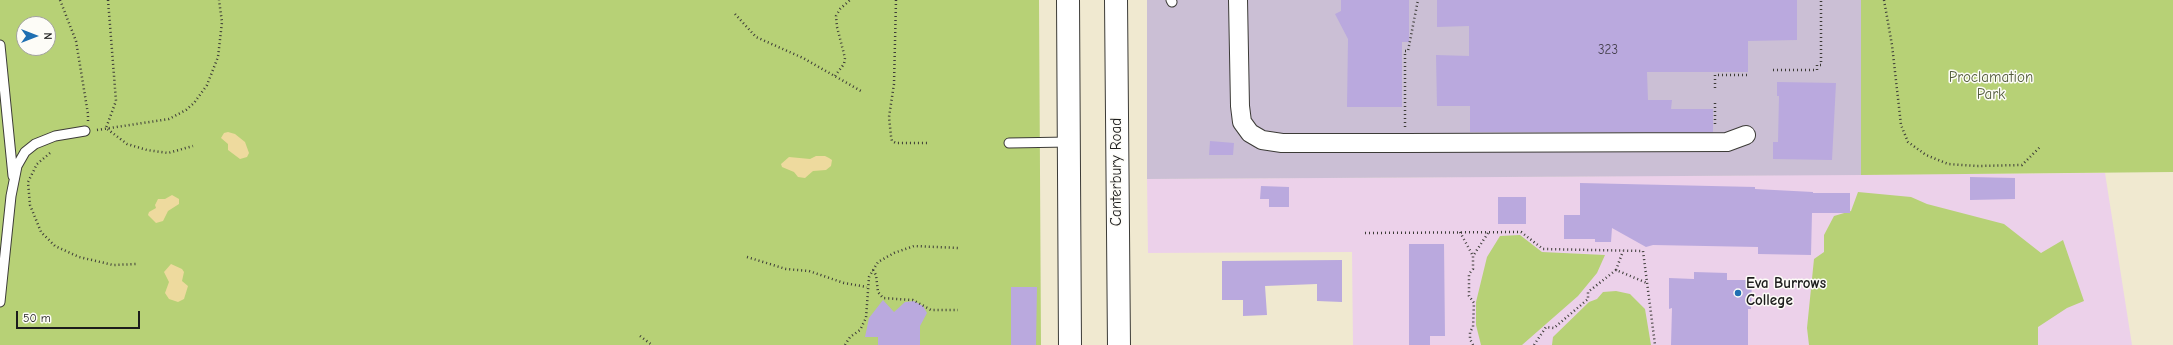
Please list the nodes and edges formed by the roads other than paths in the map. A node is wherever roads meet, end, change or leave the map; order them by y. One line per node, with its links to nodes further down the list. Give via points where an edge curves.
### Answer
1 (1068, 0): 7 (main road)
2 (1116, 0): 12 (main road, Canterbury Road)
3 (1238, 0): 6 (street, via 1242,122 1250,133 1262,140 1405,143 1727,142)
4 (0, 45): 9 (lane)
5 (85, 131): 9 (lane, via 55,136 35,144 22,157)
6 (1746, 135)
7 (1069, 142): 8 (lane); 11 (main road)
8 (1009, 143)
9 (13, 182): 10 (lane)
10 (0, 302)
11 (1070, 345)
12 (1119, 345)

